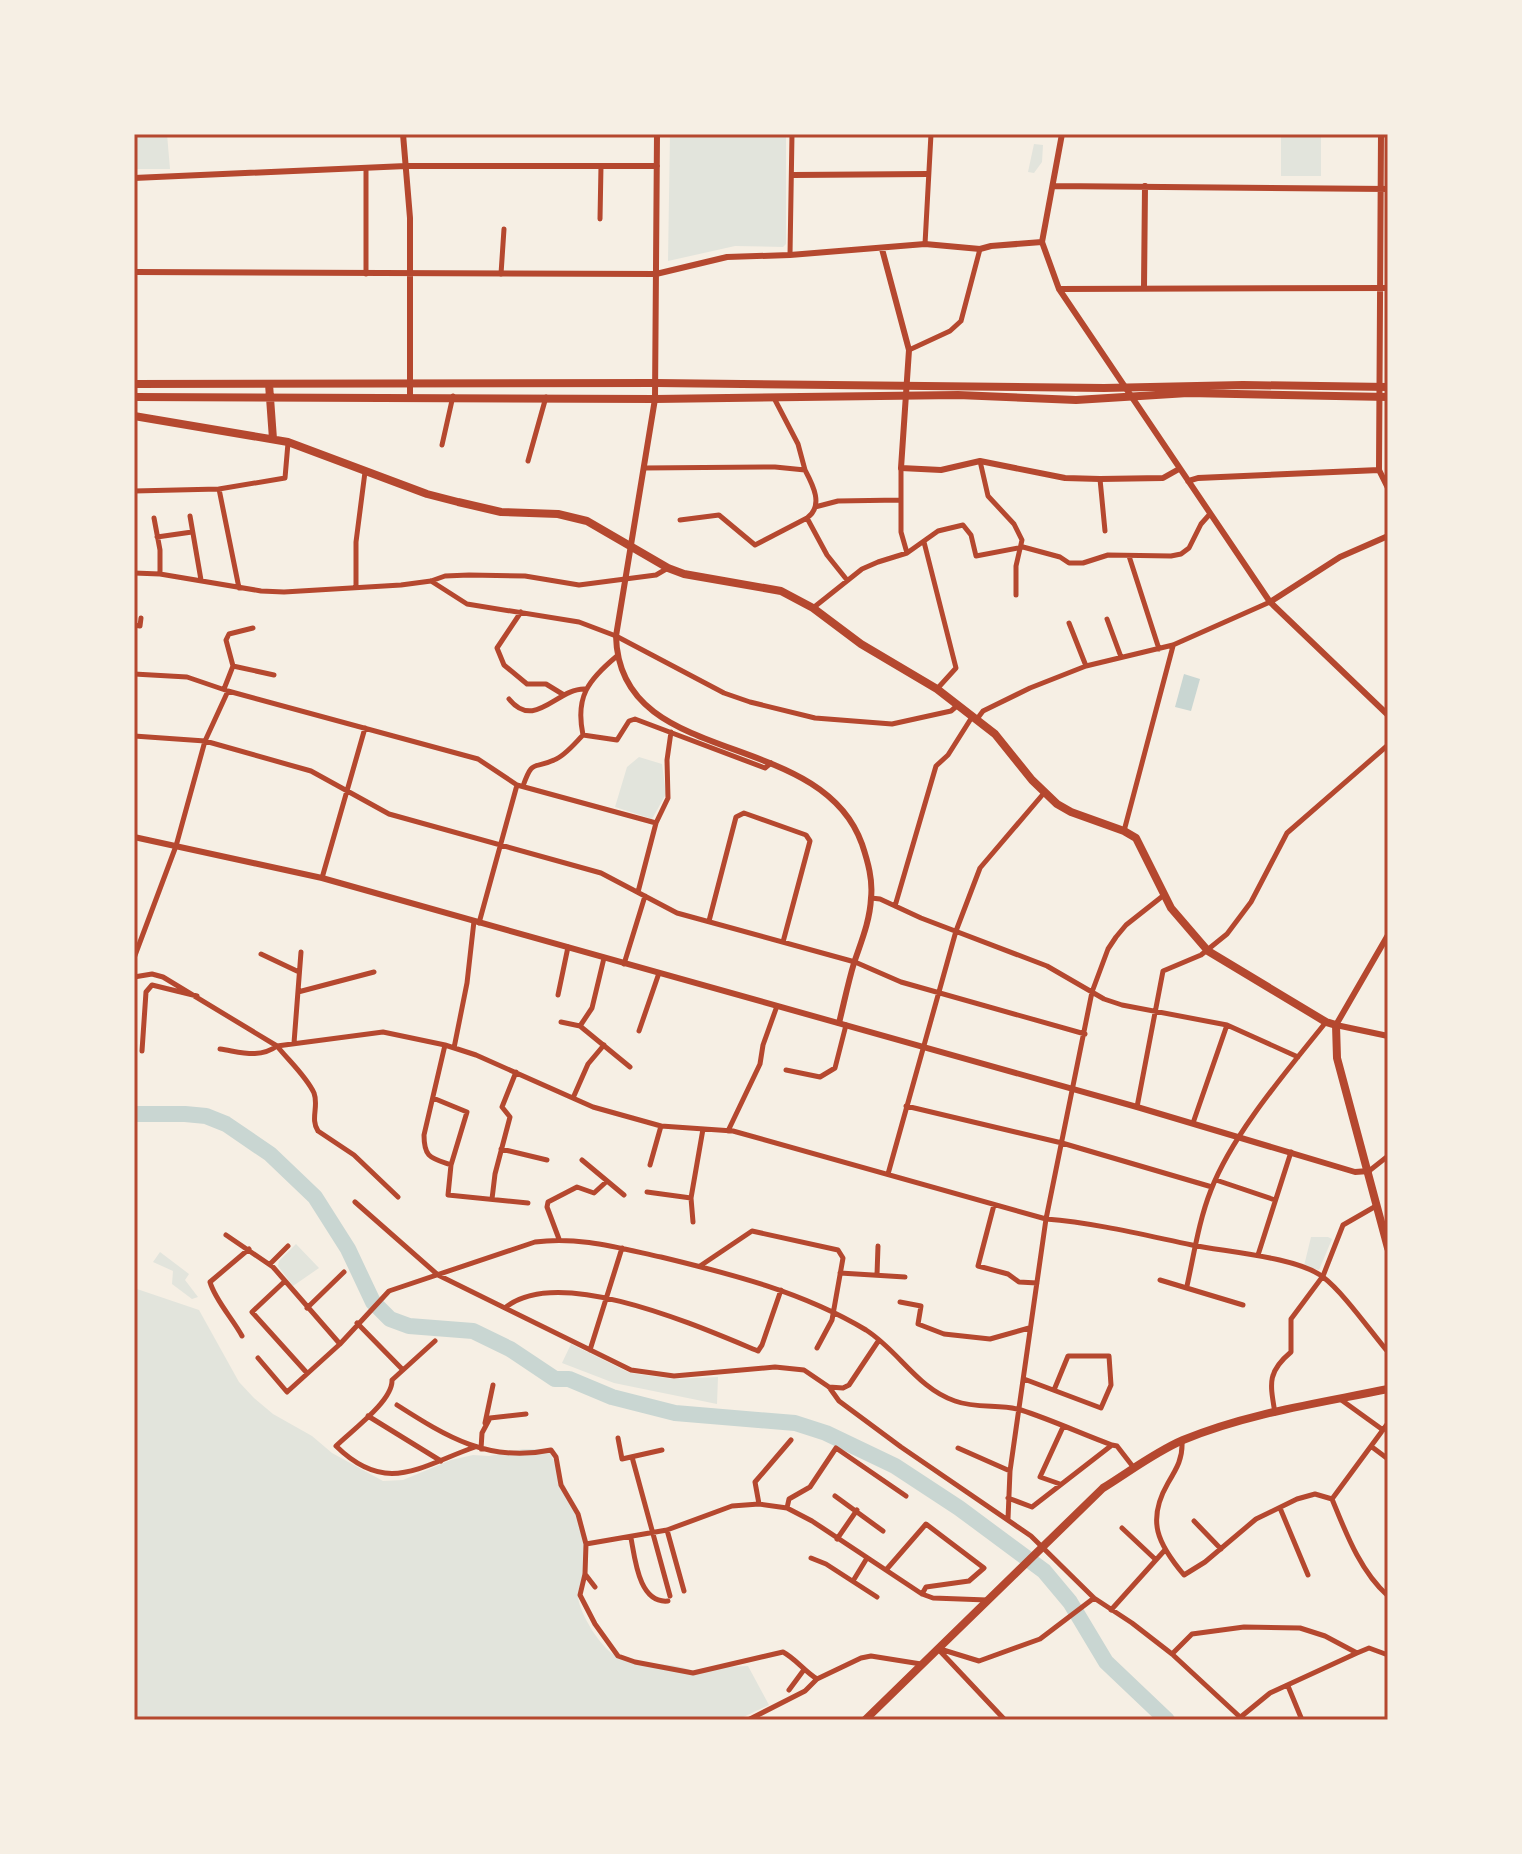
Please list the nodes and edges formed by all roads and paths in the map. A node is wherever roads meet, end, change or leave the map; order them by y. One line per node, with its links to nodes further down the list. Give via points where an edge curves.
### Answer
1 (403, 134): 7 (street)
2 (657, 134): 9 (street)
3 (792, 134): 12 (street)
4 (931, 134): 11 (street)
5 (1062, 134): 14 (street)
6 (1381, 134): 16 (street)
7 (406, 166): 8 (street); 10 (street); 27 (street)
8 (601, 166): 9 (street); 18 (street)
9 (657, 166): 29 (street)
10 (366, 168): 13 (street); 26 (street)
11 (928, 174): 12 (street); 21 (street)
12 (793, 175): 24 (street)
13 (134, 178)
14 (1053, 186): 15 (street); 20 (street)
15 (1145, 186): 16 (street); 30 (street)
16 (1379, 188): 17 (street); 31 (street)
17 (1388, 189)
18 (600, 219)
19 (504, 229): 28 (street)
20 (1042, 242): 23 (street); 33 (street)
21 (925, 244): 22 (street); 23 (street)
22 (882, 249): 24 (street); 34 (street)
23 (980, 249): 34 (street, via 961,321)
24 (790, 255): 29 (street, via 727,257)
25 (134, 272): 26 (street)
26 (366, 274): 27 (street)
27 (410, 274): 28 (street); 38 (street)
28 (501, 274): 29 (street)
29 (656, 274): 35 (street)
30 (1144, 288): 31 (street); 33 (street)
31 (1379, 288): 32 (street); 41 (street)
32 (1388, 288)
33 (1059, 289): 40 (street)
34 (909, 350): 39 (street)
35 (656, 383): 38 (highway); 39 (highway); 50 (street)
36 (134, 384): 37 (highway)
37 (269, 384): 38 (highway); 45 (highway)
38 (410, 384): 42 (street)
39 (907, 386): 40 (highway); 47 (street)
40 (1123, 387): 41 (highway, via 1243,385); 49 (street)
41 (1384, 392): 49 (highway); 61 (street)
42 (410, 396): 43 (highway); 45 (highway)
43 (453, 396): 46 (highway); 54 (street)
44 (134, 397): 45 (highway)
45 (269, 397): 52 (highway)
46 (546, 397): 50 (highway); 55 (street)
47 (906, 397): 48 (highway); 49 (highway); 58 (street)
48 (774, 398): 50 (highway); 60 (street)
49 (1130, 398): 59 (street)
50 (655, 399): 57 (street)
51 (134, 416): 52 (highway)
52 (273, 439): 53 (highway)
53 (288, 442): 62 (highway); 66 (street, via 285,478)
54 (442, 445)
55 (528, 461)
56 (980, 461): 58 (street, via 941,470); 63 (street, via 1065,478); 80 (street, via 988,496 1014,524)
57 (644, 468): 60 (street); 81 (street)
58 (901, 468): 68 (street)
59 (1179, 469): 63 (street, via 1163,478); 64 (street)
60 (805, 470): 69 (street)
61 (1379, 470): 64 (street); 65 (street)
62 (365, 472): 81 (highway, via 501,512 587,521); 91 (street)
63 (1100, 479): 75 (street)
64 (1188, 481): 70 (street)
65 (1388, 488)
66 (219, 489): 67 (street); 92 (street)
67 (134, 491)
68 (900, 500): 69 (street, via 838,501); 82 (street)
69 (815, 507): 73 (street)
70 (1209, 515): 83 (street, via 1181,554); 94 (street)
71 (190, 516): 76 (street)
72 (154, 518): 78 (street)
73 (807, 518): 74 (street, via 755,545 719,515); 89 (street)
74 (680, 520)
75 (1105, 531)
76 (192, 532): 78 (street); 88 (street)
77 (1388, 536): 94 (street, via 1340,557)
78 (157, 537): 86 (street)
79 (924, 542): 80 (street, via 938,531 963,525 976,556); 82 (street); 112 (street, via 956,668)
80 (1023, 547): 83 (street, via 1069,563); 93 (street, via 1016,566)
81 (630, 548): 84 (highway); 87 (street)
82 (907, 553): 89 (street)
83 (1129, 556): 104 (street)
84 (668, 568): 87 (street, via 656,575); 95 (highway, via 781,591)
85 (134, 573): 86 (street)
86 (160, 574): 88 (street)
87 (625, 578): 90 (street, via 579,585 525,576 445,576); 102 (street)
88 (201, 580): 92 (street)
89 (847, 580): 95 (street)
90 (431, 581): 91 (street); 96 (street, via 467,604)
91 (356, 587): 92 (street, via 284,592)
92 (239, 588)
93 (1016, 595)
94 (1270, 602): 103 (street); 117 (street)
95 (813, 608): 112 (highway)
96 (521, 612): 102 (street, via 579,622); 114 (street, via 497,648 504,665 527,684 546,684)
97 (141, 618): 100 (street, via 140,626)
98 (1107, 619): 106 (street)
99 (1069, 623): 108 (street)
100 (134, 625)
101 (253, 628): 107 (street, via 229,634)
102 (616, 636): 105 (street); 116 (street, via 724,693 815,718 892,724)
103 (1173, 645): 104 (street); 130 (street)
104 (1159, 649): 106 (street)
105 (617, 656): 111 (street); 125 (street, via 631,691 651,711)
106 (1121, 657): 108 (street)
107 (233, 666): 110 (street); 113 (street)
108 (1086, 666): 118 (street, via 1007,698)
109 (134, 674): 113 (street, via 187,677)
110 (274, 675)
111 (586, 689): 114 (street); 121 (street, via 579,714)
112 (937, 689): 116 (highway)
113 (226, 690): 119 (street); 123 (street)
114 (564, 695): 115 (street, via 527,711)
115 (509, 699)
116 (958, 705): 118 (highway)
117 (1388, 715)
118 (974, 718): 128 (highway, via 995,734); 139 (street, via 936,766)
119 (365, 728): 126 (street, via 478,759); 127 (street)
120 (671, 732): 121 (street, via 635,719 617,740); 125 (street, via 765,768); 129 (street, via 669,790)
121 (583, 735): 126 (street, via 555,760 535,764)
122 (134, 736): 123 (street)
123 (205, 741): 127 (street, via 311,771); 133 (street)
124 (1388, 745): 146 (street, via 1287,833 1251,902)
125 (771, 763): 138 (street, via 810,781 853,825 866,856)
126 (520, 785): 129 (street); 132 (street)
127 (347, 792): 132 (street, via 389,814); 134 (street)
128 (1044, 793): 130 (highway, via 1071,812); 142 (street, via 980,868)
129 (656, 823): 135 (street)
130 (1124, 831): 136 (highway, via 1136,838)
131 (134, 837): 133 (street)
132 (500, 845): 135 (street, via 601,873); 141 (street)
133 (176, 846): 134 (street); 149 (street)
134 (322, 878): 141 (street)
135 (638, 892): 137 (street)
136 (1164, 895): 146 (highway); 158 (street, via 1116,937)
137 (645, 896): 140 (street, via 677,913); 152 (street)
138 (871, 898): 139 (street); 151 (street)
139 (895, 906): 142 (street)
140 (709, 921): 144 (street); 144 (street, via 736,817 744,813 810,841)
141 (477, 922): 145 (street); 177 (street)
142 (956, 931): 158 (street, via 1047,966); 159 (street)
143 (1388, 935): 168 (street)
144 (783, 942): 151 (street)
145 (568, 947): 150 (street); 160 (street)
146 (1208, 951): 163 (street, via 1163,971); 165 (highway)
147 (301, 952): 153 (street)
148 (261, 954): 153 (street)
149 (134, 958)
150 (604, 958): 152 (street); 169 (street, via 592,1008)
151 (855, 962): 159 (street); 166 (street)
152 (624, 964): 155 (street)
153 (299, 972): 157 (street)
154 (374, 972): 157 (street)
155 (659, 973): 162 (street); 170 (street)
156 (134, 977): 161 (street, via 163,977)
157 (298, 992): 173 (street)
158 (1092, 992): 163 (street, via 1122,1005); 171 (street)
159 (939, 993): 171 (street); 178 (street)
160 (558, 995)
161 (197, 996): 176 (street); 180 (street, via 152,985 146,992)
162 (777, 1006): 166 (street); 193 (street, via 760,1064)
163 (1155, 1010): 167 (street); 189 (street)
164 (561, 1022): 169 (street)
165 (1326, 1022): 168 (highway); 181 (street)
166 (842, 1024): 178 (street); 183 (street, via 835,1068 820,1077)
167 (1227, 1025): 181 (street); 190 (street)
168 (1336, 1025): 172 (street); 203 (highway, via 1337,1058)
169 (580, 1026): 175 (street)
170 (639, 1031)
171 (1085, 1034): 185 (street)
172 (1388, 1036)
173 (294, 1043): 174 (street, via 383,1032); 176 (street)
174 (445, 1045): 177 (street); 186 (street)
175 (604, 1045): 182 (street); 187 (street, via 588,1064)
176 (277, 1046): 179 (street, via 257,1055); 210 (street, via 315,1096 318,1131 354,1155)
177 (454, 1048): 184 (street)
178 (924, 1048): 185 (street); 188 (street)
179 (220, 1049)
180 (142, 1051)
181 (1298, 1057): 194 (street)
182 (630, 1067)
183 (786, 1070)
184 (516, 1072): 187 (street); 196 (street, via 502,1107 510,1117)
185 (1074, 1089): 189 (street); 195 (street)
186 (433, 1098): 201 (street, via 424,1149 431,1158); 201 (street, via 467,1112)
187 (573, 1098): 191 (street)
188 (906, 1106): 195 (street); 204 (street)
189 (1137, 1107): 190 (street)
190 (1193, 1123): 194 (street)
191 (661, 1126): 192 (street); 202 (street)
192 (703, 1129): 193 (street); 211 (street)
193 (728, 1131): 204 (street)
194 (1240, 1138): 197 (street); 205 (street)
195 (1062, 1143): 207 (street); 218 (street)
196 (501, 1149): 199 (street); 212 (street)
197 (1291, 1152): 203 (street, via 1355,1172); 213 (street)
198 (1388, 1156): 203 (street)
199 (547, 1160)
200 (582, 1160): 206 (street)
201 (451, 1165): 212 (street, via 448,1195)
202 (650, 1165)
203 (1369, 1171): 217 (highway)
204 (888, 1174): 216 (street)
205 (1216, 1180): 207 (street); 213 (street)
206 (606, 1182): 209 (street); 221 (street, via 594,1193 577,1187 548,1202)
207 (1212, 1187): 224 (street)
208 (647, 1192): 211 (street)
209 (624, 1195)
210 (398, 1197)
211 (691, 1198): 219 (street)
212 (492, 1199): 215 (street)
213 (1275, 1200): 228 (street)
214 (355, 1202): 233 (street)
215 (528, 1203)
216 (994, 1205): 218 (street); 239 (street, via 978,1266 1019,1282)
217 (1377, 1205): 226 (highway); 235 (street, via 1343,1225)
218 (1046, 1219): 224 (street); 239 (street)
219 (693, 1222)
220 (226, 1235): 227 (street)
221 (559, 1239): 225 (street); 233 (street, via 519,1246)
222 (288, 1246): 229 (street)
223 (878, 1246): 234 (street)
224 (1196, 1246): 228 (street); 240 (street)
225 (622, 1248): 230 (street); 242 (street)
226 (1388, 1248)
227 (249, 1249): 229 (street); 250 (street, via 210,1282)
228 (1258, 1255): 235 (street)
229 (270, 1264): 238 (street)
230 (700, 1266): 232 (street, via 752,1231 760,1231 838,1250 843,1258); 241 (street)
231 (344, 1272): 245 (street)
232 (840, 1273): 234 (street); 247 (street)
233 (438, 1275): 246 (street); 248 (street, via 389,1291)
234 (877, 1275): 236 (street)
235 (1323, 1276): 256 (street); 268 (street, via 1291,1319 1291,1352 1274,1367)
236 (905, 1277)
237 (1160, 1280): 240 (street)
238 (285, 1281): 245 (street); 259 (street, via 252,1312)
239 (1037, 1283): 249 (street)
240 (1187, 1286): 244 (street)
241 (781, 1290): 242 (street, via 758,1351 676,1317); 247 (street)
242 (608, 1298): 246 (street, via 539,1294); 255 (street)
243 (900, 1302): 249 (street, via 921,1306 918,1324 944,1334 990,1339)
244 (1243, 1305)
245 (307, 1308): 253 (street)
246 (505, 1308): 255 (street)
247 (833, 1313): 251 (street); 254 (street)
248 (357, 1323): 253 (street); 258 (street)
249 (1030, 1328): 260 (street)
250 (242, 1336)
251 (879, 1340): 262 (street, via 849,1385); 267 (street, via 932,1390 955,1401)
252 (435, 1341): 258 (street)
253 (340, 1344): 259 (street)
254 (817, 1348)
255 (590, 1351): 262 (street, via 651,1374 710,1375 775,1367 804,1370)
256 (1388, 1352)
257 (258, 1358): 259 (street, via 287,1392)
258 (403, 1370): 270 (street)
259 (307, 1373)
260 (1024, 1379): 264 (street); 267 (street)
261 (493, 1385): 271 (street)
262 (829, 1387): 297 (street, via 839,1401)
263 (1388, 1389): 265 (highway)
264 (1054, 1390): 264 (street, via 1068,1356 1109,1356 1111,1385 1101,1408)
265 (1340, 1399): 268 (highway); 274 (street)
266 (397, 1405): 280 (street)
267 (1019, 1409): 273 (street); 287 (street)
268 (1275, 1413): 277 (highway)
269 (526, 1414): 271 (street)
270 (368, 1416): 285 (street); 285 (street, via 336,1446 351,1460 394,1475)
271 (485, 1423): 280 (street)
272 (1388, 1423): 274 (street)
273 (1063, 1427): 278 (street); 288 (street, via 1040,1477)
274 (1383, 1430): 279 (street)
275 (618, 1438): 283 (street, via 622,1459)
276 (791, 1440): 293 (street, via 755,1482)
277 (1182, 1441): 286 (highway); 307 (street, via 1179,1465 1155,1509)
278 (1112, 1445): 286 (street); 288 (street)
279 (1372, 1447): 284 (street); 292 (street)
280 (478, 1448): 285 (street); 305 (street, via 520,1454 551,1450)
281 (958, 1448): 287 (street)
282 (662, 1450): 283 (street)
283 (632, 1457): 302 (street)
284 (1388, 1459)
285 (441, 1461)
286 (1134, 1468): 321 (highway, via 1103,1488)
287 (1010, 1471): 291 (street)
288 (1060, 1484): 291 (street, via 1032,1507)
289 (835, 1496): 296 (street)
290 (906, 1496): 294 (street, via 836,1448 810,1487 789,1499)
291 (1008, 1498): 297 (street)
292 (1332, 1499): 295 (street, via 1315,1494); 318 (street, via 1363,1566)
293 (759, 1504): 294 (street); 300 (street, via 732,1506)
294 (787, 1508): 304 (street)
295 (1280, 1508): 306 (street, via 1248,1524); 313 (street)
296 (857, 1510): 301 (street); 304 (street)
297 (1008, 1520): 320 (street)
298 (1194, 1521): 306 (street)
299 (1122, 1528): 310 (street)
300 (667, 1530): 302 (street); 316 (street)
301 (883, 1531)
302 (652, 1533): 303 (street); 303 (street, via 669,1599 657,1600 646,1590)
303 (631, 1538): 305 (street)
304 (837, 1539): 309 (street)
305 (586, 1544): 312 (street)
306 (1221, 1549): 307 (street, via 1184,1575)
307 (1164, 1551): 310 (street)
308 (811, 1558): 314 (street)
309 (867, 1558): 311 (street); 314 (street)
310 (1155, 1559): 322 (street)
311 (886, 1570): 317 (street); 317 (street, via 926,1524 984,1568 969,1581 926,1587)
312 (585, 1574): 315 (street); 328 (street, via 582,1603 618,1656 693,1673 783,1652)
313 (1308, 1575)
314 (853, 1581): 319 (street)
315 (595, 1587)
316 (684, 1591)
317 (922, 1594): 321 (street)
318 (1388, 1596)
319 (877, 1597)
320 (1094, 1598): 322 (street); 323 (street, via 1040,1639 979,1661)
321 (987, 1600): 323 (highway)
322 (1111, 1610): 325 (street)
323 (939, 1649): 327 (highway); 335 (street)
324 (1357, 1653): 325 (street, via 1310,1631 1244,1627 1192,1634); 326 (street, via 1369,1648); 330 (street)
325 (1172, 1654): 332 (street)
326 (1388, 1655)
327 (922, 1665): 329 (street, via 866,1656); 334 (highway)
328 (803, 1671): 329 (street); 331 (street)
329 (817, 1679): 333 (street, via 805,1691)
330 (1288, 1686): 332 (street, via 1270,1693); 336 (street)
331 (789, 1690)
332 (1238, 1719)
333 (748, 1720)
334 (865, 1720)
335 (1005, 1720)
336 (1302, 1720)

